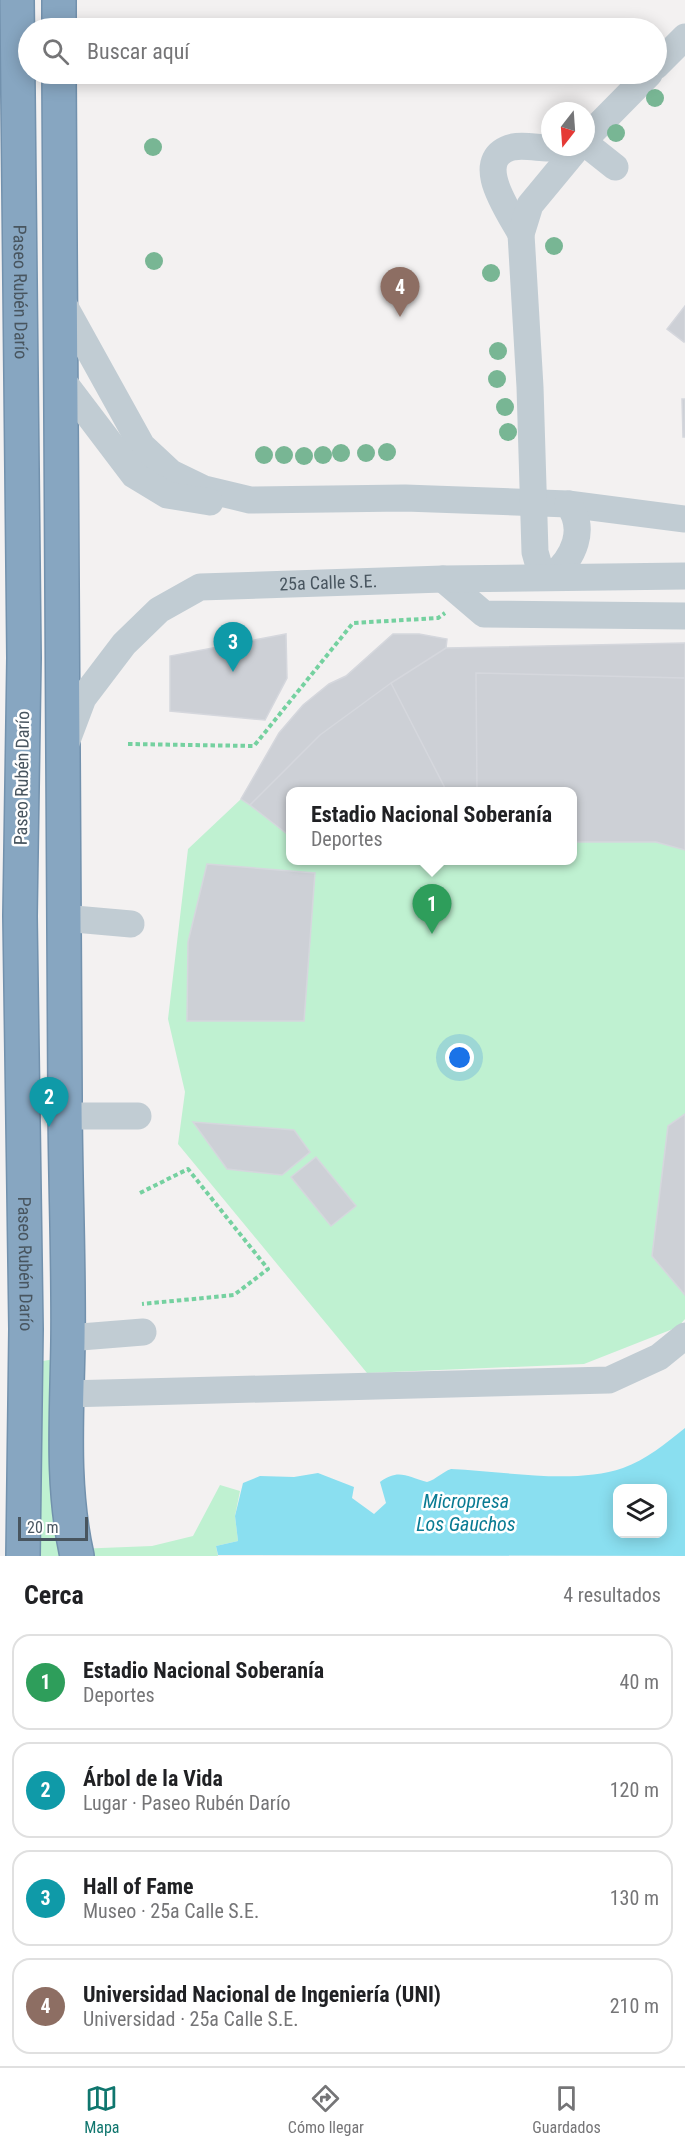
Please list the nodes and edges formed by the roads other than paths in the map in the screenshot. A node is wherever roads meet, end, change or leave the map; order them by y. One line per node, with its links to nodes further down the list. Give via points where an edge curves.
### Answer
1 (16, 0): 26 (highway, Paseo Rubén Darío)
2 (59, 0): 3 (highway)
3 (59, 18)
4 (685, 37): 5 (street)
5 (667, 56)
6 (59, 84): 16 (highway, Paseo Rubén Darío)
7 (639, 84): 8 (street)
8 (595, 129)
9 (541, 147): 13 (street, via 506,150 494,164)
10 (595, 151): 12 (street)
11 (570, 156): 14 (street)
12 (615, 167)
13 (494, 183): 14 (street, via 504,197 513,200 526,201); 15 (street)
14 (539, 193): 15 (street, via 526,215)
15 (521, 234): 19 (street)
16 (60, 298): 17 (highway, Paseo Rubén Darío); 18 (street, via 142,446 171,473 204,489)
17 (62, 380): 18 (street, via 134,475 167,495 206,502); 27 (highway, Paseo Rubén Darío)
18 (250, 500): 19 (street, via 405,498)
19 (533, 503): 20 (street); 23 (street, via 536,559)
20 (567, 504): 21 (street); 23 (street, via 578,519 576,541 567,560)
21 (685, 519)
22 (685, 576): 23 (street, 25a Calle S.E.)
23 (546, 577): 24 (street, 25a Calle S.E.)
24 (443, 579): 25 (street, via 484,614); 27 (street, 25a Calle S.E., via 200,587 159,610 124,644 83,698)
25 (685, 616)
26 (24, 658): 28 (highway, Paseo Rubén Darío); 29 (highway, via 39,712 42,906 51,916)
27 (60, 758): 29 (highway, Paseo Rubén Darío)
28 (10, 915): 29 (highway); 31 (highway, via 38,920 49,935 57,1071); 33 (highway, Paseo Rubén Darío)
29 (63, 918): 30 (street); 31 (highway, Paseo Rubén Darío)
30 (131, 924)
31 (65, 1111): 32 (street); 36 (highway, Paseo Rubén Darío)
32 (138, 1116)
33 (23, 1134): 36 (highway, via 47,1195 47,1327 50,1334); 37 (highway, Paseo Rubén Darío)
34 (143, 1332): 36 (street)
35 (685, 1336): 38 (street, via 659,1357 609,1380)
36 (62, 1338): 37 (highway, via 47,1340 37,1347); 38 (highway, Paseo Rubén Darío)
37 (26, 1371): 39 (highway, Paseo Rubén Darío)
38 (66, 1394): 40 (highway, Paseo Rubén Darío, via 68,1507)
39 (23, 1556)
40 (77, 1556)

